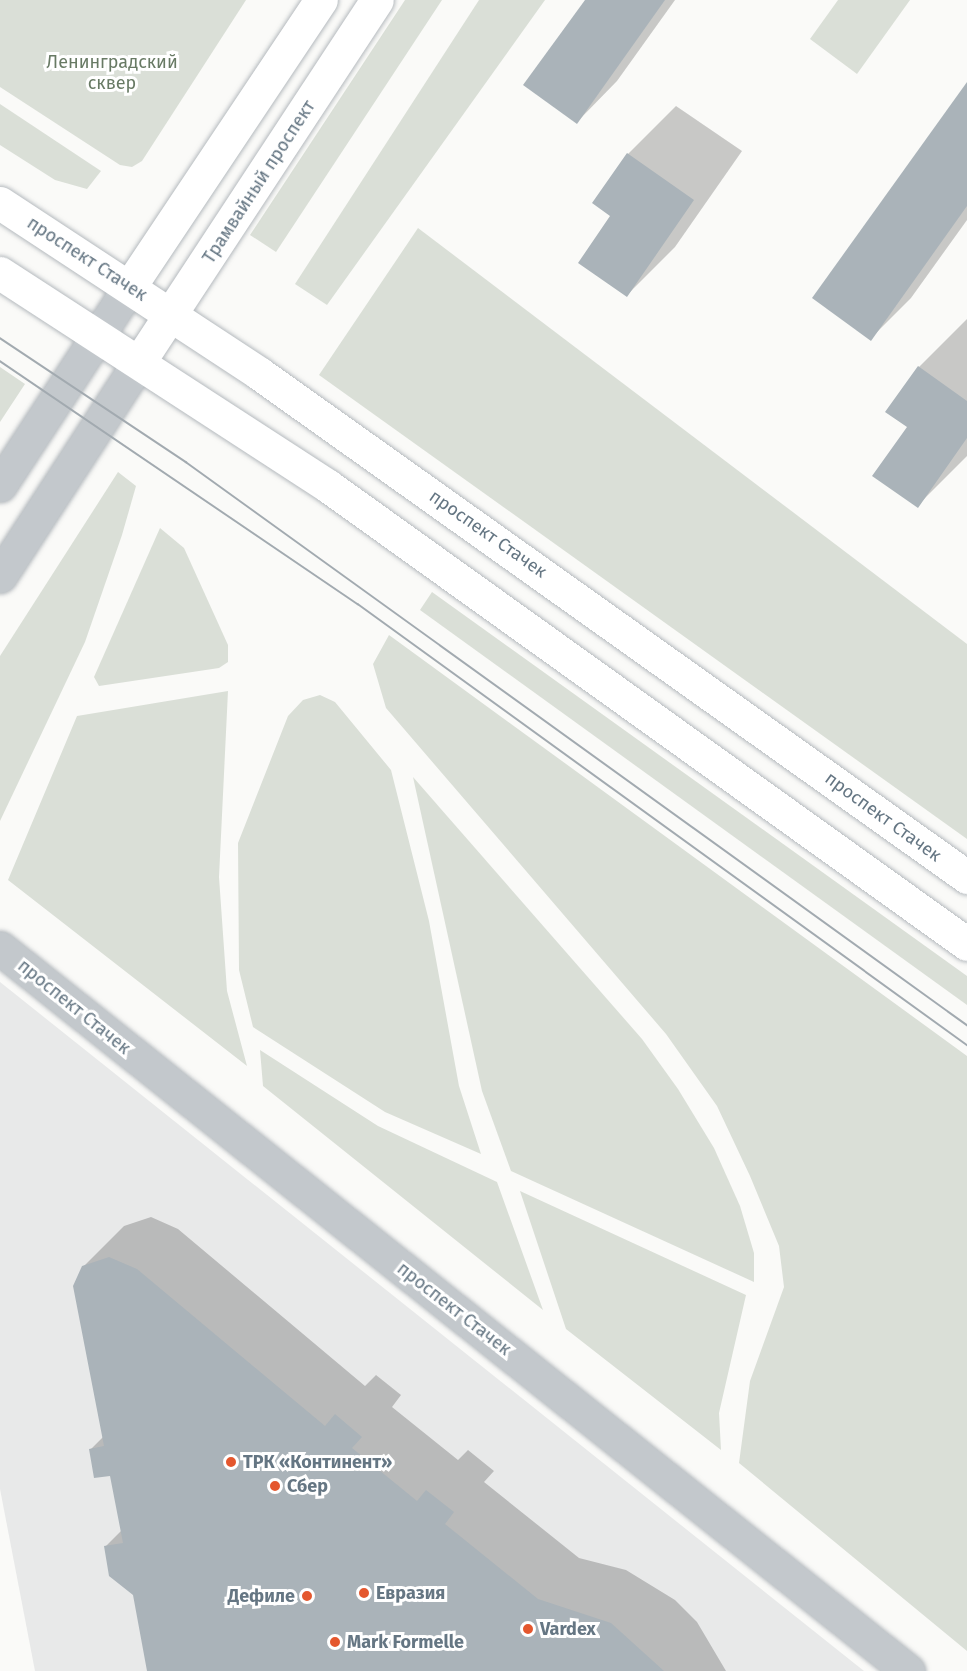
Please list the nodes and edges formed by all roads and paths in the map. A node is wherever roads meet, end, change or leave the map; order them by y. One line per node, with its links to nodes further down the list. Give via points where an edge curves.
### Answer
1 (321, 0): 5 (main road)
2 (377, 0): 6 (main road, Трамвайный проспект)
3 (0, 203): 5 (main road, проспект Стачек)
4 (0, 273): 7 (main road)
5 (130, 286): 6 (main road, проспект Стачек); 7 (street)
6 (171, 314): 8 (main road, Трамвайный проспект); 11 (main road, проспект Стачек)
7 (96, 335): 8 (main road); 9 (street)
8 (139, 362): 10 (street); 12 (main road, via 328,486)
9 (0, 485)
10 (0, 576)
11 (967, 877)
12 (967, 944)
13 (0, 948): 14 (street, проспект Стачек)
14 (908, 1671)

